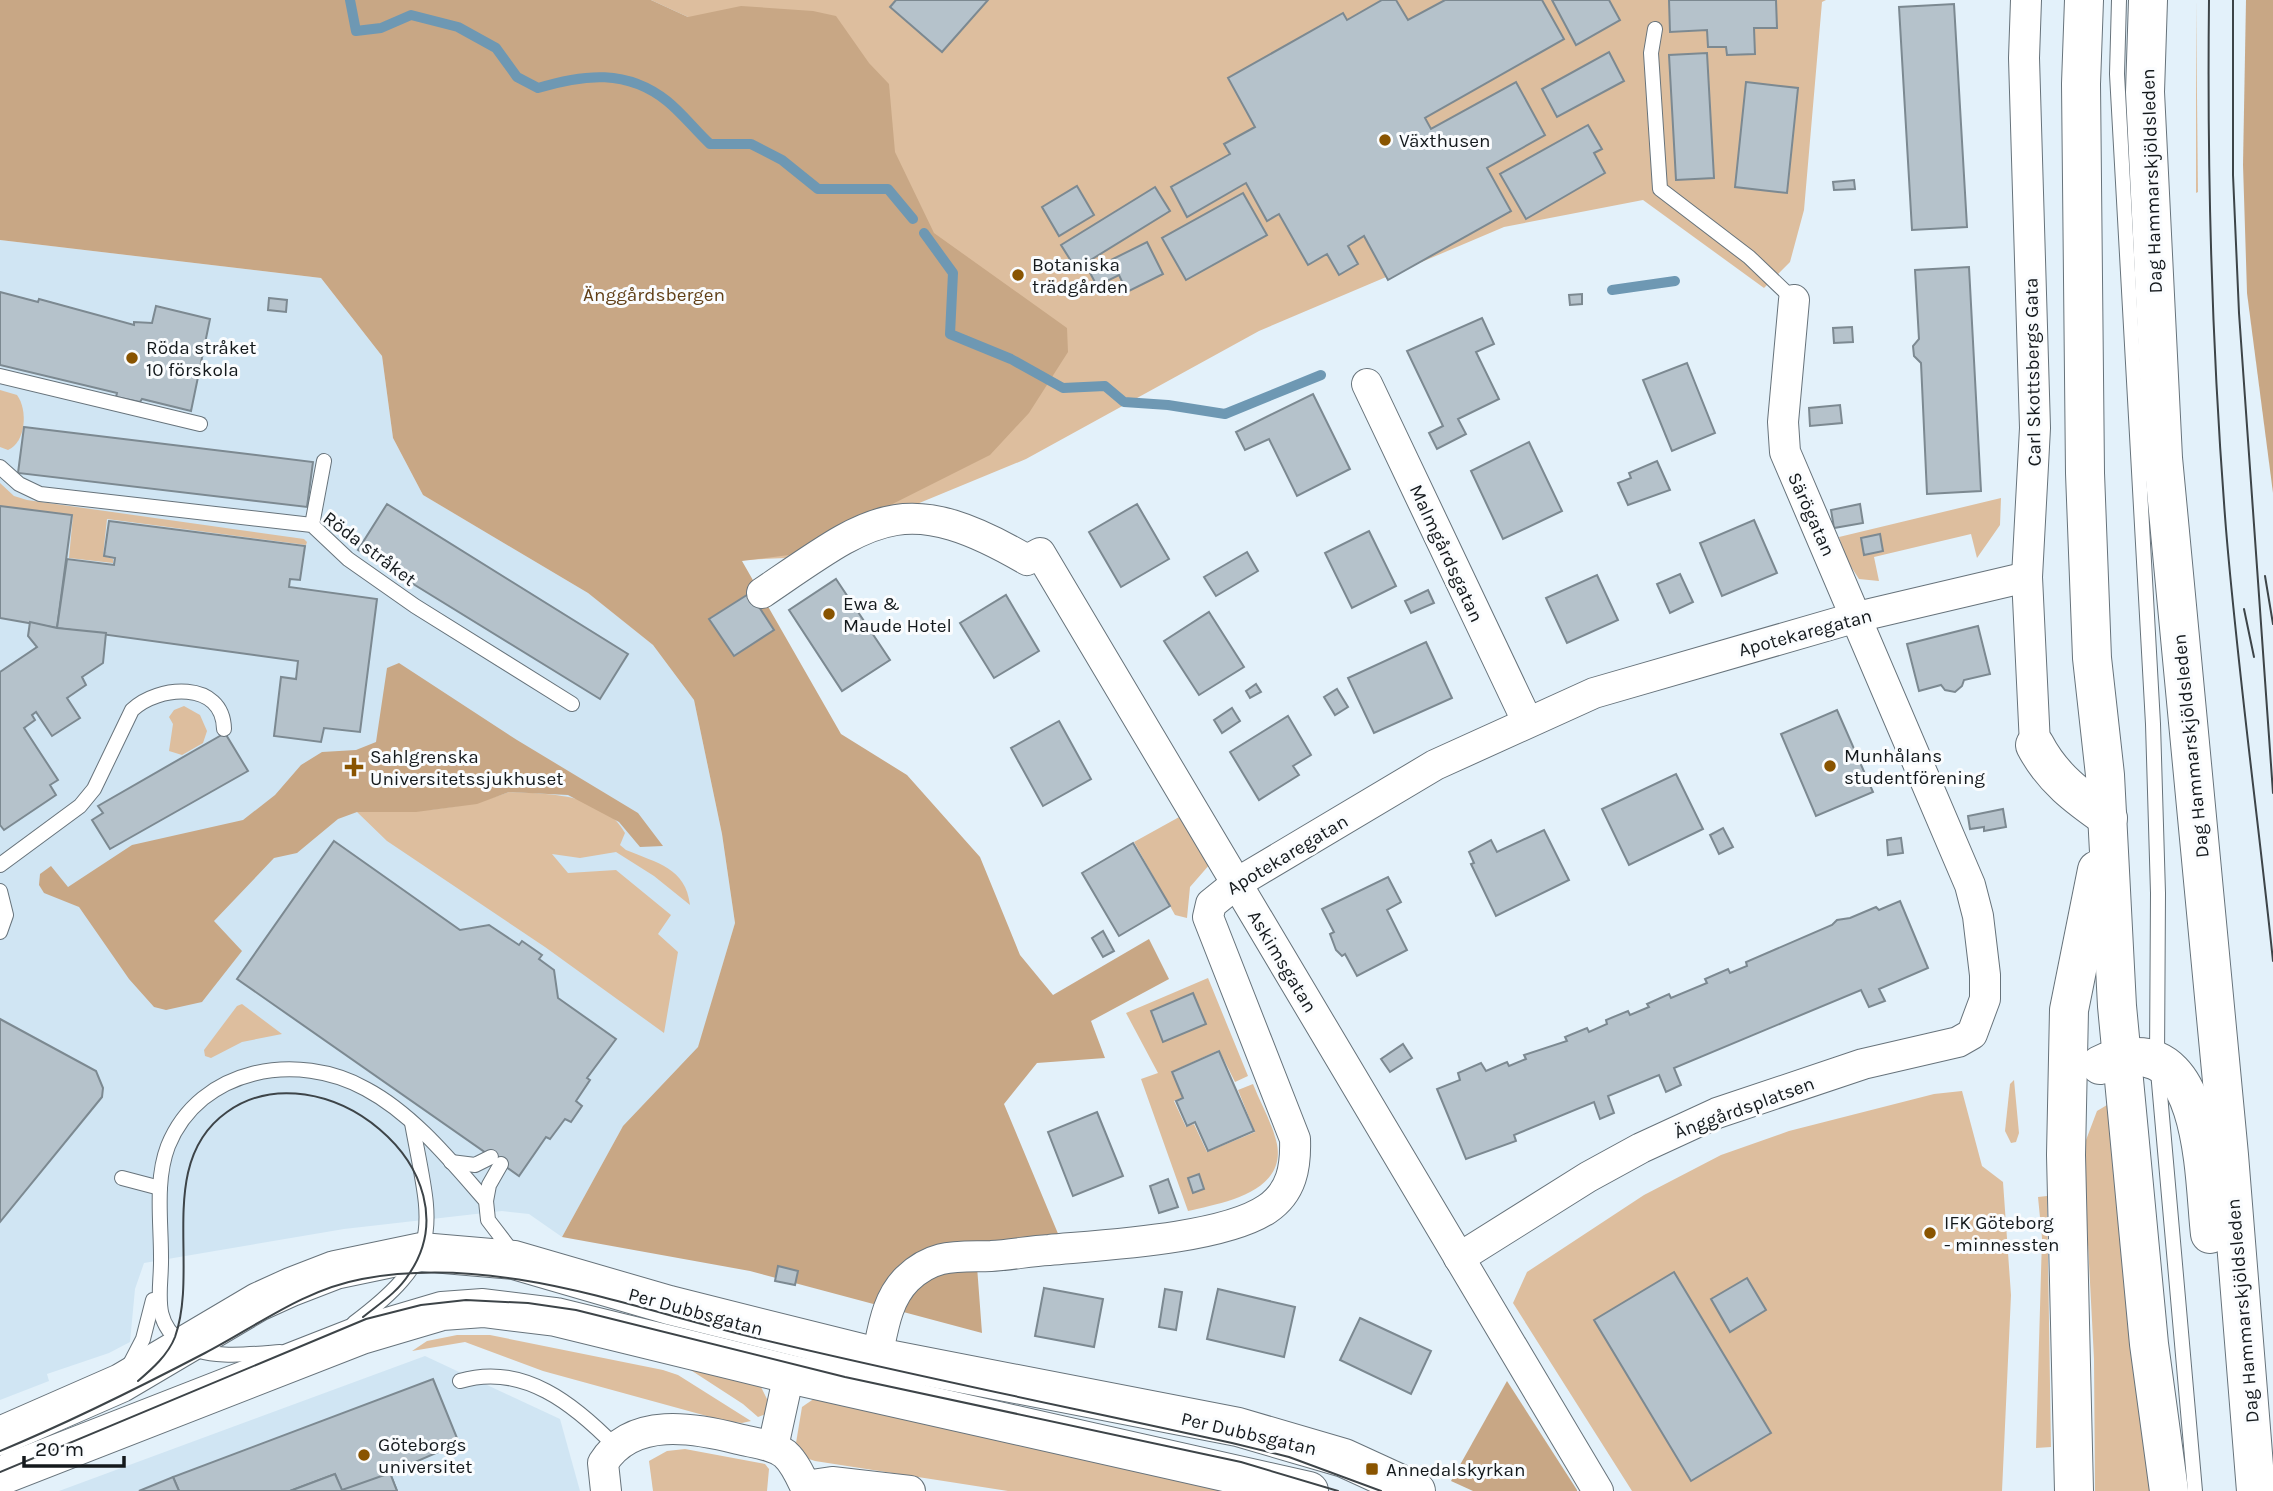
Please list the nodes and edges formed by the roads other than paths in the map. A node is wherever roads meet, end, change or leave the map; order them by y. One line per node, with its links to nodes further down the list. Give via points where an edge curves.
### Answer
1 (2026, 0): 13 (street, Carl Skottsbergs Gata, via 2035,428)
2 (2084, 0): 20 (main road, via 2085,472 2092,659)
3 (2119, 0): 26 (lane, via 2117,74 2158,893)
4 (2148, 0): 43 (main road, Dag Hammarskjöldsleden, via 2145,92 2163,458)
5 (1655, 29): 6 (lane, Särögatan, via 1651,53 1660,189 1749,257)
6 (1794, 300): 15 (street, Särögatan, via 1783,422 1785,452)
7 (0, 376): 9 (lane)
8 (1367, 384): 17 (street, Malmgårdsgatan)
9 (200, 424)
10 (324, 461): 12 (lane)
11 (0, 467): 12 (lane, Röda stråket, via 40,494)
12 (312, 525): 16 (lane, Röda stråket, via 348,559 415,606)
13 (2027, 577): 15 (street, Apotekaregatan); 19 (street, Carl Skottsbergs Gata)
14 (762, 593): 22 (street, Askimsgatan, via 862,527 908,517 960,527 1027,560 1040,554)
15 (1857, 617): 17 (street, Apotekaregatan, via 1655,673); 25 (street, Särögatan, via 1970,885 1985,975 1985,999)
16 (572, 704)
17 (1527, 721): 22 (street, Apotekaregatan, via 1435,765)
18 (224, 729): 21 (lane, via 220,708 204,695 171,691 141,701 132,710 94,789 80,806)
19 (2035, 745): 20 (main road, via 2069,791)
20 (2108, 818): 26 (main road); 28 (main road, via 2069,1010)
21 (0, 865)
22 (1237, 883): 34 (street, Askimsgatan); 39 (street, Apotekaregatan, via 1211,904 1208,917 1295,1139 1294,1168 1285,1191 1269,1208 1228,1225 1130,1243 991,1256 957,1254 932,1262 906,1280 892,1298)
23 (0, 891): 24 (lane, via 6,915)
24 (0, 932)
25 (1972, 1034): 34 (street, Änggårdsplatsen, via 1958,1042 1863,1064 1717,1113 1588,1177)
26 (2140, 1058): 28 (main road, via 2103,1062 2081,1082); 43 (main road, via 2182,1083 2190,1100 2198,1128 2225,1357); 55 (main road, via 2149,1344); 56 (lane)
27 (412, 1123): 29 (lane); 31 (lane, via 367,1089 334,1075 299,1068 250,1073 221,1085 189,1112 168,1146); 33 (lane, via 427,1215)
28 (2068, 1130): 54 (main road)
29 (451, 1162): 32 (lane); 32 (lane, via 475,1165 496,1160)
30 (122, 1178): 31 (lane)
31 (160, 1188): 36 (lane)
32 (486, 1201): 35 (lane, via 488,1220)
33 (421, 1252): 35 (main road, Per Dubbsgatan); 37 (main road, Per Dubbsgatan, via 335,1270 258,1302); 38 (lane, via 411,1273 390,1296)
34 (1459, 1258): 53 (street, Askimsgatan)
35 (519, 1262): 39 (main road, Per Dubbsgatan)
36 (162, 1268): 37 (lane, via 159,1315); 42 (lane, via 143,1339)
37 (184, 1346): 38 (lane, via 226,1355); 42 (main road, Per Dubbsgatan)
38 (319, 1350): 40 (main road, Per Dubbsgatan, via 442,1311 510,1310); 47 (main road, Per Dubbsgatan)
39 (877, 1357): 52 (main road, Per Dubbsgatan, via 1250,1430 1344,1458)
40 (789, 1374): 46 (street); 51 (main road, Per Dubbsgatan)
41 (460, 1381): 45 (lane, via 484,1374 546,1389 568,1401)
42 (121, 1383): 44 (main road, Per Dubbsgatan)
43 (2251, 1422): 57 (main road, Dag Hammarskjöldsleden)
44 (0, 1436)
45 (616, 1447): 46 (street, via 647,1431 700,1429); 49 (street, via 603,1462)
46 (773, 1447): 48 (street, via 786,1455)
47 (0, 1476)
48 (806, 1488): 50 (street, via 832,1482)
49 (606, 1491)
50 (910, 1491)
51 (1309, 1491)
52 (1416, 1491)
53 (1598, 1491)
54 (2074, 1491)
55 (2169, 1491)
56 (2195, 1491)
57 (2256, 1491)

